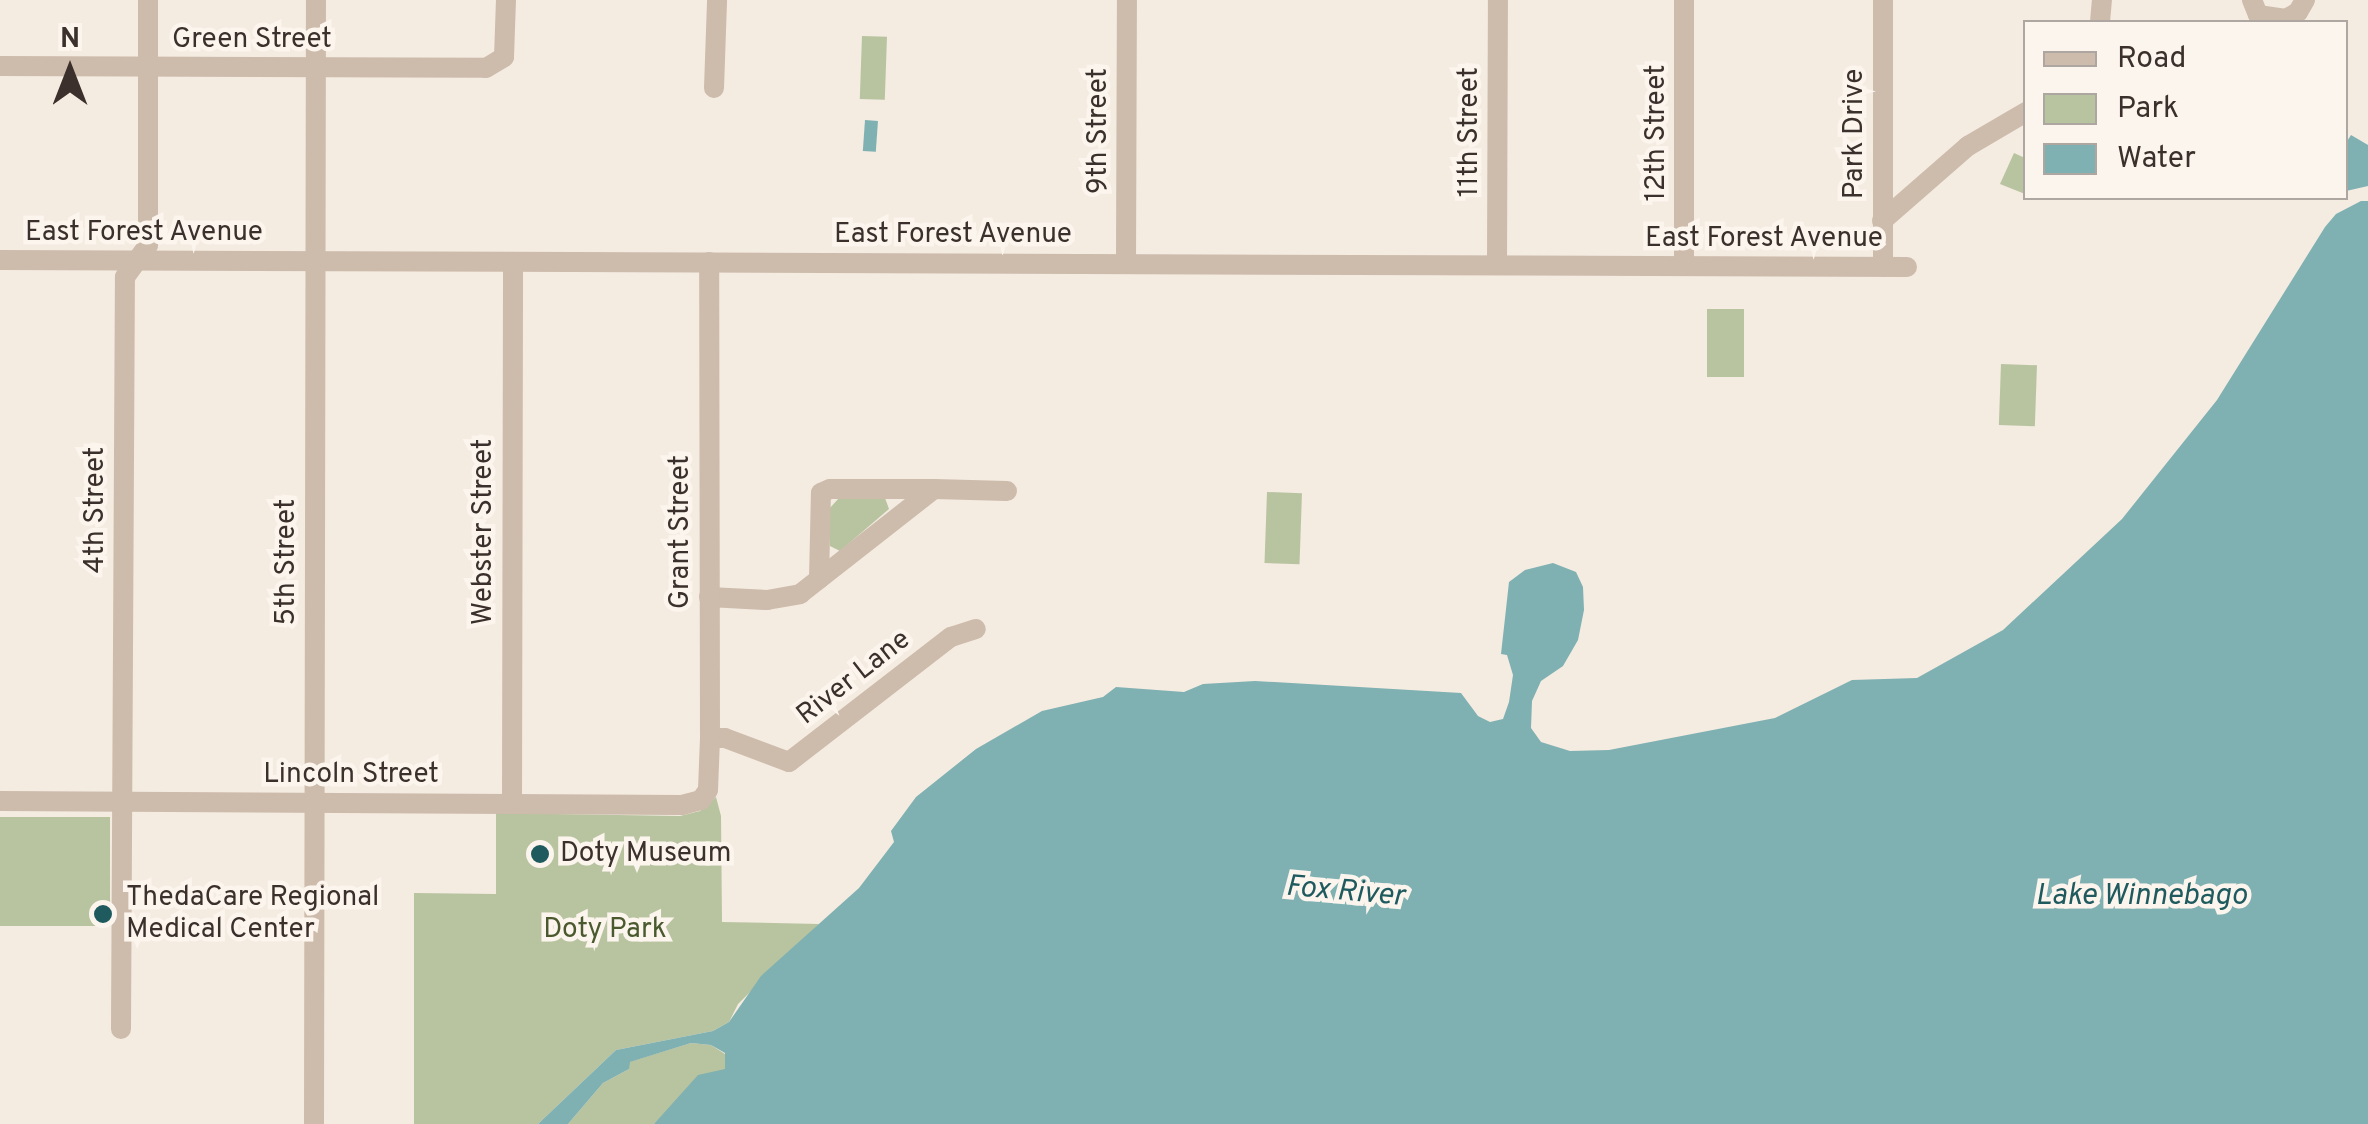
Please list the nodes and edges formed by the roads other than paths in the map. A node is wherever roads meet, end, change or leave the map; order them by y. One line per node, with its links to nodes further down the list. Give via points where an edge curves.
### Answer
1 (148, 0): 13 (street, 4th Street)
2 (316, 0): 12 (street, 5th Street)
3 (506, 0): 12 (street, Green Street, via 506,50 501,62 486,68)
4 (717, 0): 14 (street)
5 (1127, 0): 22 (street, 9th Street)
6 (1498, 0): 23 (street, 11th Street)
7 (1684, 0): 24 (street, 12th Street)
8 (1882, 0): 16 (street, Park Drive)
9 (2252, 0): 10 (street, via 2258,14 2286,19)
10 (2306, 0)
11 (0, 66): 13 (street, Green Street)
12 (316, 66): 13 (street, Green Street); 19 (street, 5th Street)
13 (148, 67): 18 (street, 4th Street, via 148,244)
14 (714, 88)
15 (2023, 114): 16 (street, via 1968,146)
16 (1882, 221): 25 (street, Park Drive)
17 (0, 260): 18 (street, East Forest Avenue)
18 (135, 262): 19 (street, East Forest Avenue); 35 (street, 4th Street, via 124,276)
19 (316, 262): 20 (street, East Forest Avenue); 36 (street, 5th Street)
20 (513, 262): 21 (street, East Forest Avenue); 37 (street, Webster Street)
21 (709, 262): 22 (street, East Forest Avenue); 30 (street, Grant Street)
22 (1126, 262): 23 (street, East Forest Avenue)
23 (1497, 265): 24 (street, East Forest Avenue)
24 (1684, 266): 25 (street, East Forest Avenue)
25 (1883, 267): 26 (street, East Forest Avenue)
26 (1907, 267)
27 (934, 489): 28 (street); 29 (street); 29 (street, via 821,493)
28 (1007, 491)
29 (819, 579): 30 (street, via 781,599)
30 (709, 598): 32 (street, Grant Street)
31 (976, 630): 32 (street, River Lane, via 951,637 789,762)
32 (710, 738): 33 (street, Grant Street, via 708,790)
33 (701, 800): 37 (street, Lincoln Street)
34 (0, 801): 35 (street, Lincoln Street)
35 (121, 801): 36 (street, Lincoln Street); 38 (street, 4th Street)
36 (315, 802): 37 (street, Lincoln Street); 39 (street, 5th Street)
37 (512, 802)
38 (121, 1029)
39 (314, 1124)

